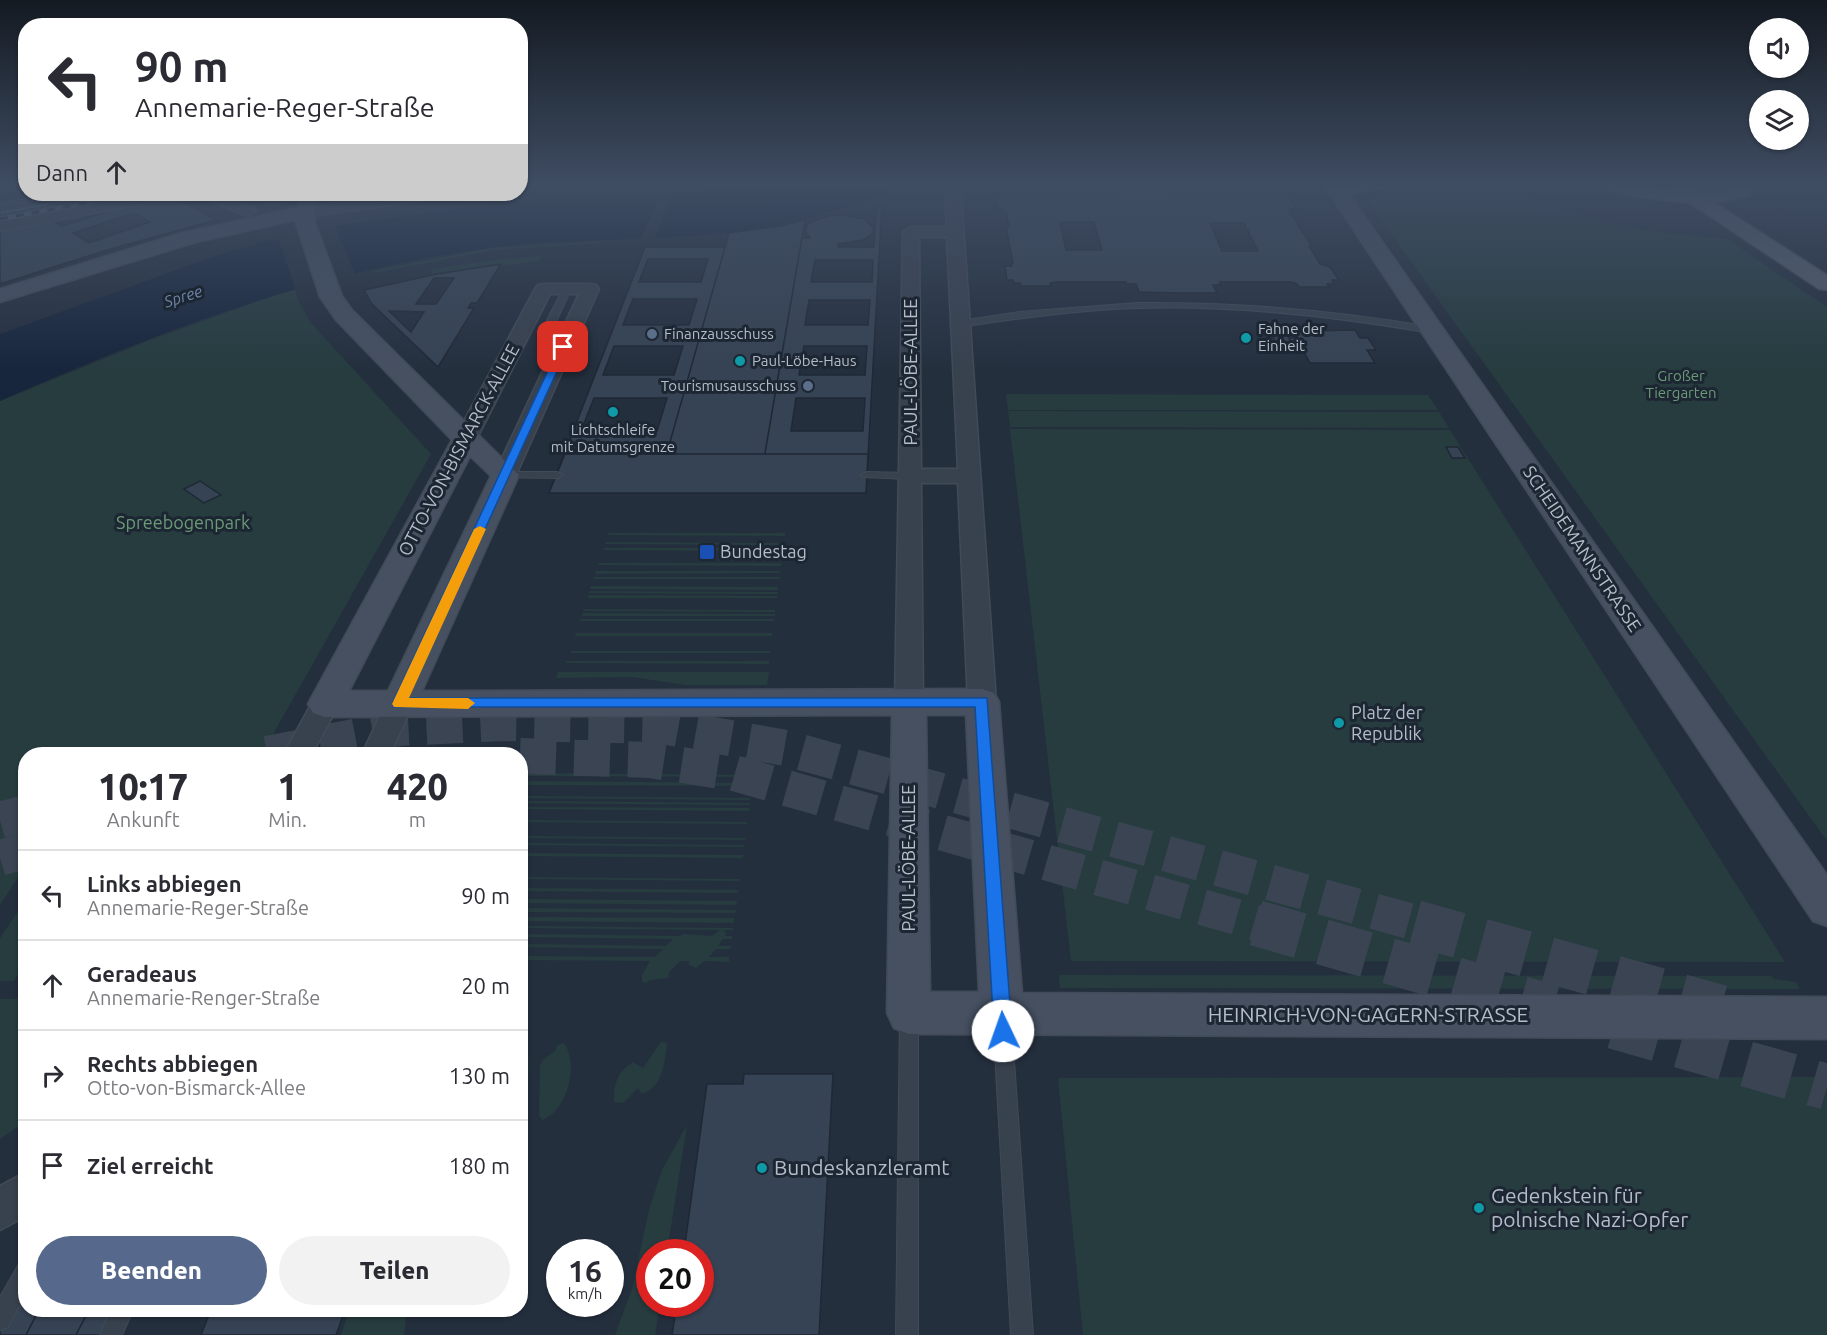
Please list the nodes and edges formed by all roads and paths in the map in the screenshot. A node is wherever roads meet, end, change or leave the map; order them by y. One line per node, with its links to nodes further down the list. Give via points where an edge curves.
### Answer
1 (160, 246): 11 (street)
2 (317, 246): 15 (street, via 330,292 344,315)
3 (911, 246): 19 (street, PAUL-LÖBE-ALLEE)
4 (955, 246): 12 (street)
5 (1372, 246): 14 (street, SCHEIDEMANNSTRASSE)
6 (1776, 246): 9 (main road)
7 (1795, 246): 8 (main road)
8 (1827, 265)
9 (1827, 284)
10 (567, 289): 13 (lane); 15 (street, OTTO-VON-BISMARCK-ALLEE, via 544,289); 16 (street, via 590,289)
11 (0, 296)
12 (960, 324): 14 (lane, via 1074,308 1218,306 1327,312); 20 (street)
13 (549, 326)
14 (1431, 330): 27 (street, SCHEIDEMANNSTRASSE)
15 (466, 438): 16 (street); 23 (street, OTTO-VON-BISMARCK-ALLEE)
16 (505, 475): 17 (lane); 24 (street)
17 (557, 475)
18 (867, 475): 19 (lane)
19 (910, 476): 20 (street); 21 (street, PAUL-LÖBE-ALLEE)
20 (969, 476): 22 (street)
21 (909, 702): 22 (street); 24 (street); 28 (street, PAUL-LÖBE-ALLEE)
22 (982, 702): 29 (street)
23 (325, 704): 24 (street); 25 (street, OTTO-VON-BISMARCK-ALLEE)
24 (399, 704): 26 (street)
25 (302, 747)
26 (379, 747)
27 (1827, 908)
28 (909, 1013): 29 (street, HEINRICH-VON-GAGERN-STRASSE); 37 (lane)
29 (1002, 1013): 30 (street, HEINRICH-VON-GAGERN-STRASSE); 38 (lane)
30 (1827, 1018)
31 (18, 1198): 32 (street)
32 (0, 1210)
33 (18, 1286): 35 (lane)
34 (119, 1317): 36 (lane)
35 (0, 1319)
36 (111, 1335)
37 (908, 1335)
38 (1022, 1335)

